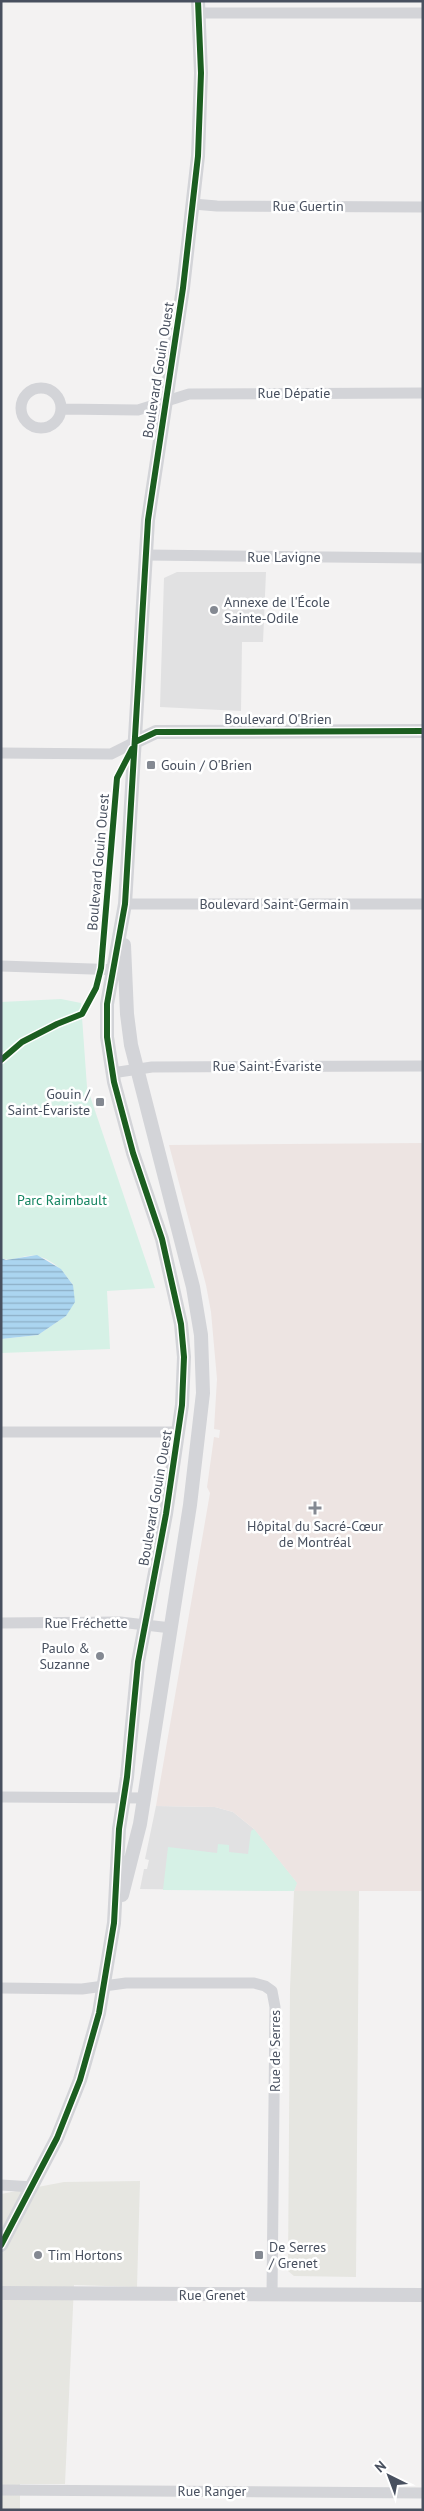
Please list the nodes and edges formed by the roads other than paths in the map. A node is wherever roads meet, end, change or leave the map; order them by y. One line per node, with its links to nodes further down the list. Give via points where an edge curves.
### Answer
1 (199, 7): 2 (street); 3 (street, Boulevard Gouin Ouest, via 201,104)
2 (423, 13)
3 (193, 204): 4 (street, Rue Guertin); 6 (street, Boulevard Gouin Ouest)
4 (423, 207)
5 (423, 393): 6 (street, Rue Dépatie, via 188,394)
6 (166, 401): 7 (street, Rue Dépatie, via 138,410); 8 (street, Boulevard Gouin Ouest)
7 (62, 409)
8 (145, 555): 9 (street, Rue Lavigne); 11 (street, Boulevard Gouin Ouest)
9 (423, 558)
10 (423, 731): 11 (street, Boulevard O'Brien, via 156,732)
11 (135, 742): 12 (street, via 111,754); 13 (street, Boulevard Gouin Ouest)
12 (1, 753)
13 (124, 904): 14 (street, Boulevard Saint-Germain); 16 (street, Boulevard Gouin Ouest)
14 (423, 904)
15 (1, 966): 16 (street)
16 (119, 970): 18 (street, Boulevard Gouin Ouest); 19 (street, Boulevard Gouin Ouest, via 107,1004)
17 (423, 1066): 18 (street, Rue Saint-Évariste)
18 (136, 1068): 19 (street, Rue Saint-Évariste); 24 (street, Boulevard Gouin Ouest, via 191,1277 201,1335 202,1408)
19 (112, 1073): 21 (street, Boulevard Gouin Ouest, via 133,1153 164,1246 181,1324 184,1357)
20 (1, 1432): 21 (street)
21 (179, 1432): 23 (street, Boulevard Gouin Ouest)
22 (1, 1623): 23 (street, Rue Fréchette)
23 (146, 1624): 24 (street, Rue Fréchette); 26 (street, Boulevard Gouin Ouest, via 138,1662)
24 (171, 1628): 27 (street, Boulevard Gouin Ouest)
25 (1, 1797): 26 (street)
26 (124, 1797): 27 (street); 28 (street, Boulevard Gouin Ouest)
27 (144, 1798): 28 (street, Boulevard Gouin Ouest)
28 (114, 1923): 29 (street, Boulevard Gouin Ouest)
29 (104, 1986): 30 (street, Rue de Serres, via 82,1989); 32 (street, Boulevard Gouin Ouest, via 80,2080); 35 (street, Rue de Serres, via 126,1983 254,1984 272,1991 275,2007)
30 (1, 1988)
31 (1, 2185): 32 (street)
32 (33, 2187): 33 (street, Boulevard Gouin Ouest)
33 (1, 2245)
34 (1, 2293): 35 (street, Rue Grenet)
35 (272, 2295): 36 (street, Rue Grenet)
36 (423, 2296)
37 (1, 2490): 38 (street, Rue Ranger)
38 (423, 2493)

